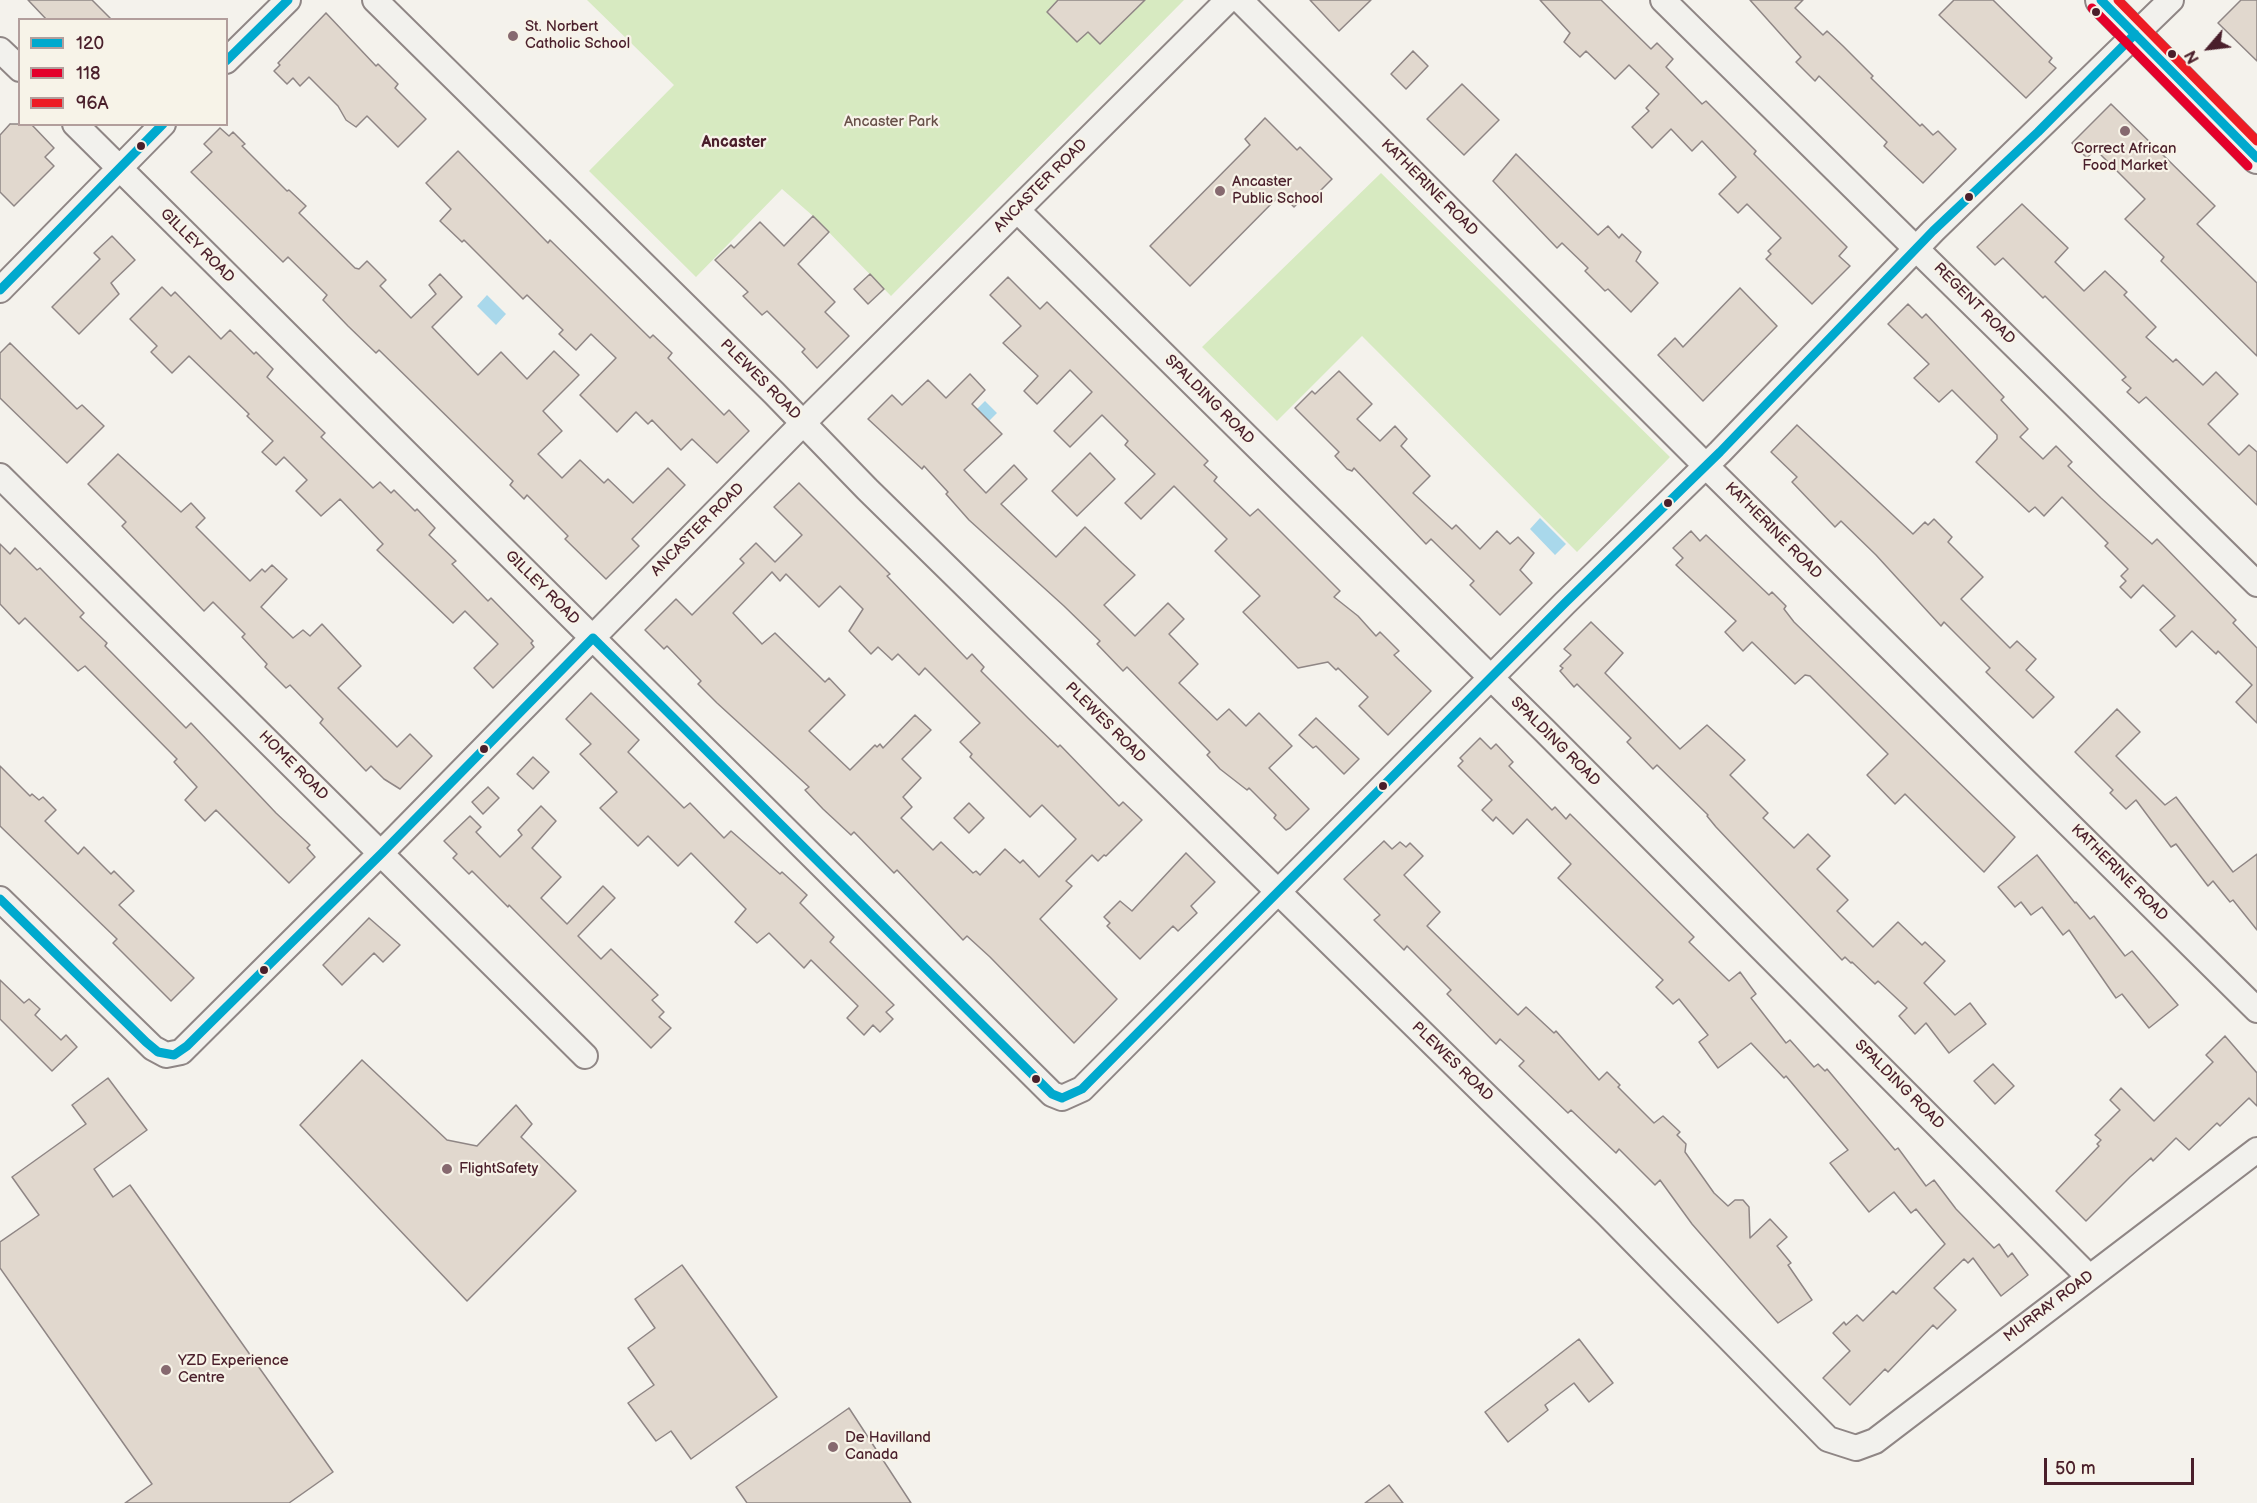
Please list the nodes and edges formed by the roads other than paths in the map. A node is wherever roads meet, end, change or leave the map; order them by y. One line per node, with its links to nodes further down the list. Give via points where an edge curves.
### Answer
1 (288, 0): 10 (street)
2 (375, 0): 19 (street, PLEWES ROAD)
3 (1228, 0): 16 (street, ANCASTER ROAD)
4 (1240, 0): 20 (street, KATHERINE ROAD)
5 (1663, 0): 17 (street, REGENT ROAD)
6 (2101, 0): 8 (main road)
7 (2170, 0): 8 (street)
8 (2135, 34): 14 (main road); 17 (street)
9 (0, 50): 11 (street)
10 (228, 59)
11 (18, 67)
12 (77, 126): 15 (street, GILLEY ROAD)
13 (161, 126): 15 (street)
14 (2257, 158)
15 (119, 168): 18 (street); 23 (street, GILLEY ROAD)
16 (1017, 210): 19 (street, ANCASTER ROAD); 24 (street, SPALDING ROAD)
17 (1917, 248): 20 (street); 22 (street, REGENT ROAD)
18 (0, 290)
19 (804, 424): 23 (street, ANCASTER ROAD); 26 (street, PLEWES ROAD)
20 (1706, 466): 24 (street); 28 (street, KATHERINE ROAD)
21 (0, 476): 25 (street, HOME ROAD)
22 (2257, 584)
23 (593, 638): 25 (street, ANCASTER ROAD); 26 (street, GILLEY ROAD, via 1052,1094 1062,1098 1082,1089)
24 (1490, 679): 26 (street); 31 (street, SPALDING ROAD)
25 (382, 853): 27 (street, ANCASTER ROAD, via 187,1047 174,1055 166,1055 146,1042); 29 (street, HOME ROAD)
26 (1279, 893): 32 (street, PLEWES ROAD, via 1608,1215 1819,1432)
27 (0, 899)
28 (2257, 1010)
29 (585, 1056)
30 (2257, 1150): 31 (street, MURRAY ROAD)
31 (2089, 1276): 32 (street, MURRAY ROAD, via 1869,1444 1849,1448)
32 (1836, 1443)

